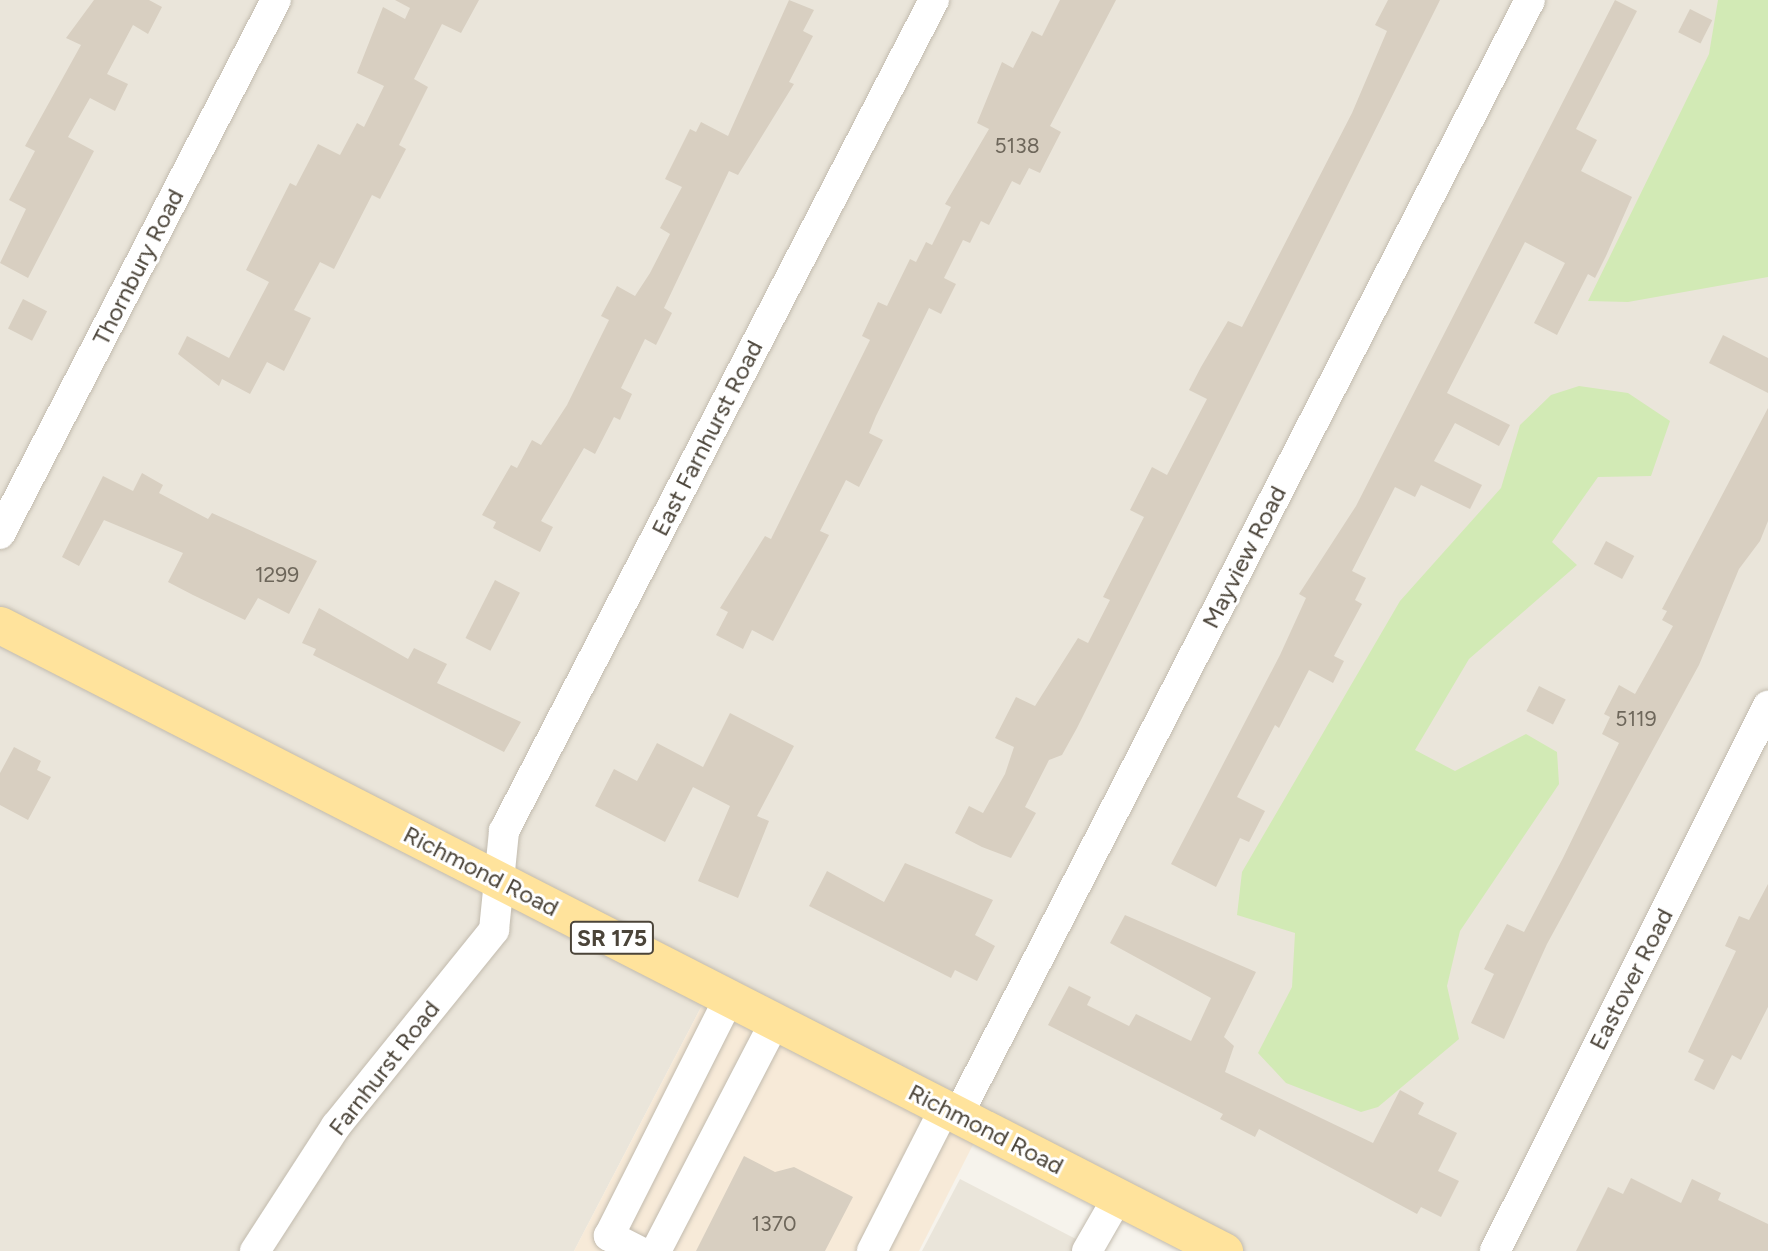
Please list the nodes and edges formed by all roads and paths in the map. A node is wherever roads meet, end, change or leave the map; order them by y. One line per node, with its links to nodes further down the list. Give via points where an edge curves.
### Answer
1 (275, 0): 4 (street, Thornbury Road)
2 (934, 0): 7 (street, East Farnhurst Road, via 504,831)
3 (1530, 0): 10 (street, Mayview Road)
4 (0, 534)
5 (0, 625): 7 (main road, Richmond Road / SR 175)
6 (1768, 706): 18 (street, Eastover Road)
7 (501, 882): 8 (main road, Richmond Road / SR 175); 12 (street, Farnhurst Road, via 494,930 336,1126)
8 (729, 998): 9 (main road, Richmond Road / SR 175); 13 (street, via 610,1236)
9 (775, 1021): 10 (main road, Richmond Road / SR 175); 14 (street)
10 (951, 1112): 11 (main road, Richmond Road / SR 175); 15 (street, Mayview Road)
11 (1118, 1197): 16 (street); 17 (main road, Richmond Road / SR 175)
12 (255, 1251)
13 (639, 1251)
14 (656, 1251)
15 (872, 1251)
16 (1087, 1251)
17 (1224, 1251)
18 (1495, 1251)

